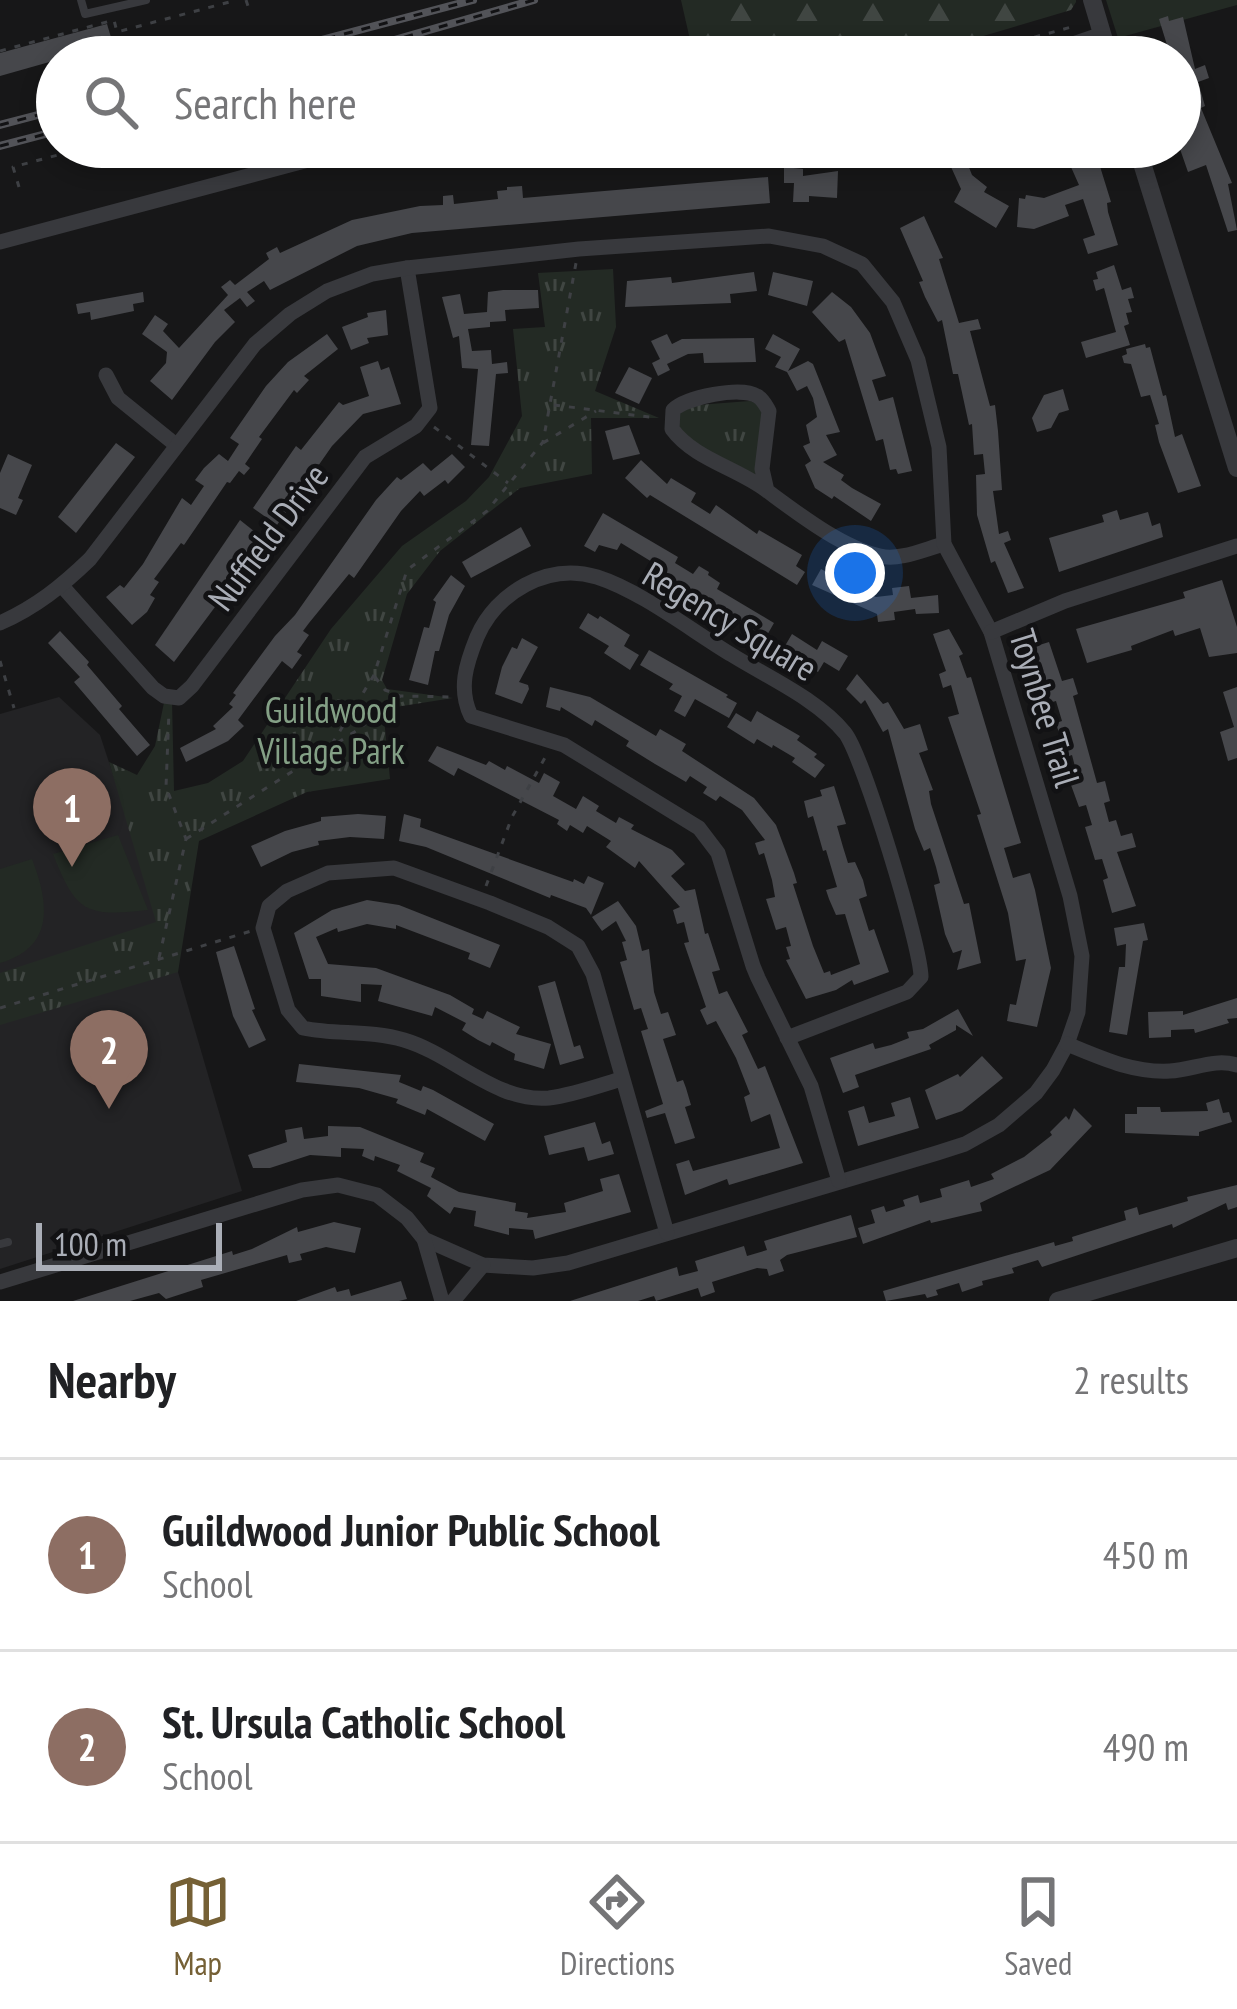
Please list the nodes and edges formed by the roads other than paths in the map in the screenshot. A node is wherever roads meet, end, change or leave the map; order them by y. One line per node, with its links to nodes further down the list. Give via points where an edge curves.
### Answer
1 (81, 0): 2 (lane, via 85,14)
2 (146, 0)
3 (1091, 0): 4 (street)
4 (1102, 34): 5 (street)
5 (1096, 36)
6 (278, 168): 8 (street)
7 (1144, 168): 12 (street)
8 (0, 242)
9 (406, 268): 11 (street, Toynbee Trail, via 327,291 290,314 255,344); 14 (street, Toynbee Trail, via 769,236 862,263 892,302 917,359 940,447); 16 (street, Nuffield Drive, via 430,408 365,457 192,686 170,697 138,675)
10 (106, 376): 11 (street, via 118,398)
11 (176, 445): 16 (street, Toynbee Trail)
12 (1237, 467)
13 (767, 491): 13 (street, via 769,411 759,396 689,399 673,410 672,429 685,442); 14 (street, via 880,556)
14 (944, 544): 18 (street, Toynbee Trail)
15 (1237, 546): 18 (street)
16 (62, 586): 17 (street, Toynbee Trail)
17 (0, 623)
18 (991, 632): 20 (street, Toynbee Trail, via 1078,927 1082,984)
19 (787, 1038): 19 (street, Regency Square, via 706,835 553,742 471,716 462,698 471,651 505,595 552,576 595,576 807,702 857,750 921,977 907,992); 23 (street, via 811,1086)
20 (1067, 1044): 21 (street, via 1148,1071); 23 (street, Toynbee Trail, via 1036,1093 983,1135)
21 (1237, 1065)
22 (621, 1079): 22 (street, via 593,974 578,946 548,927 394,868 328,873 269,906 263,928 289,1010 303,1028 402,1039 531,1098); 24 (street)
23 (839, 1181): 24 (street, Toynbee Trail)
24 (667, 1233): 27 (street, Toynbee Trail, via 550,1267)
25 (424, 1239): 27 (street, Toynbee Trail); 28 (street, Toynbee Trail, via 377,1195 338,1186); 29 (street)
26 (1237, 1248): 31 (street)
27 (484, 1265): 30 (street)
28 (0, 1282)
29 (442, 1301)
30 (453, 1301)
31 (1058, 1301)

